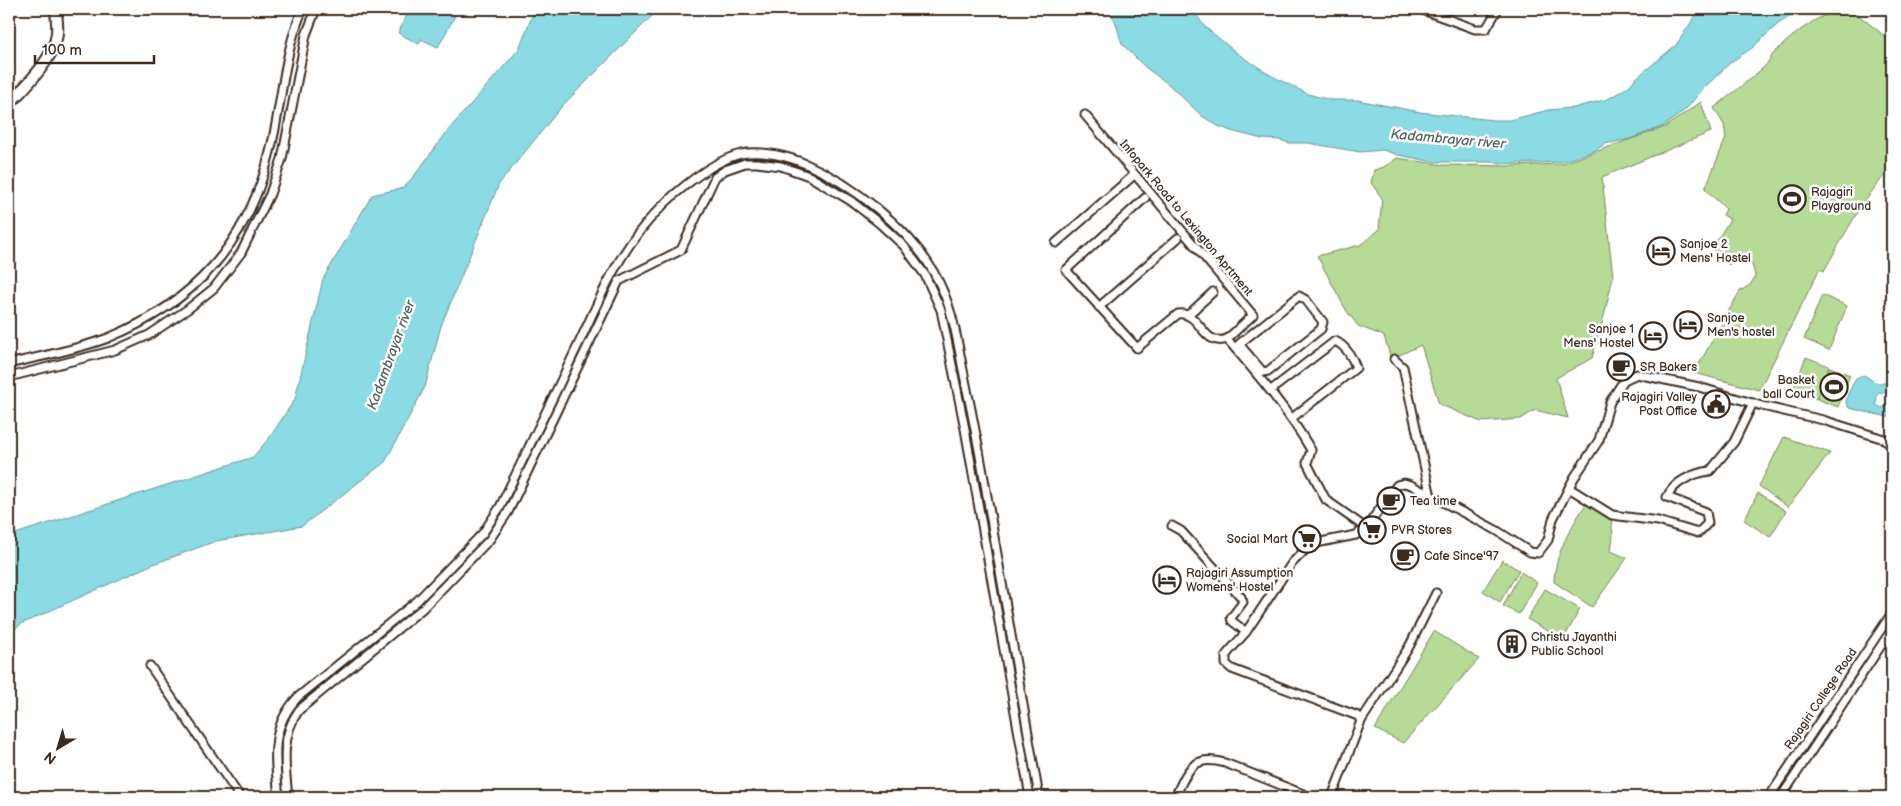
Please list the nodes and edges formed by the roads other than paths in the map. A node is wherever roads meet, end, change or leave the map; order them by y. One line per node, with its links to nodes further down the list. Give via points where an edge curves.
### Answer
1 (56, 9): 6 (main road, via 57,34 49,55)
2 (303, 9): 10 (street, via 294,32 270,154)
3 (316, 9): 11 (street, via 306,35 282,159)
4 (1420, 9): 5 (street, via 1476,29 1486,29)
5 (1498, 9)
6 (9, 104)
7 (1085, 115): 8 (street, Infopark Road to Lexington Aprtment)
8 (1134, 174): 13 (street); 17 (street, Infopark Road to Lexington Aprtment, via 1253,315)
9 (1145, 198): 15 (street, via 1066,270)
10 (244, 221): 11 (street); 20 (street, via 230,246 203,279 140,323 96,342)
11 (255, 226): 21 (street, via 241,253 214,288 149,335 115,350)
12 (1178, 238): 15 (street)
13 (1056, 243)
14 (1213, 292): 16 (street)
15 (1099, 306): 16 (street, via 1137,348 1178,314)
16 (1188, 315): 17 (street, via 1211,339 1220,342)
17 (1227, 339): 18 (street)
18 (1236, 346): 18 (street, via 1299,296 1306,300 1322,322 1321,328 1268,371 1263,372); 22 (street)
19 (1394, 359): 27 (street, via 1403,368)
20 (9, 364)
21 (9, 377)
22 (1271, 390): 24 (street); 24 (street, via 1336,341 1354,359 1356,368 1349,375)
23 (1753, 403): 25 (street, via 1823,420 1884,438); 26 (street, via 1637,374 1624,380 1610,402 1599,440); 26 (street, via 1734,442 1710,472 1697,473 1671,488 1667,497 1706,512 1708,523 1698,532 1658,521 1612,515)
24 (1292, 418): 29 (street, via 1311,450 1307,463 1326,500)
25 (1892, 444)
26 (1569, 488): 27 (street, via 1553,519 1548,540 1538,554)
27 (1431, 496): 29 (street, via 1411,485 1399,484)
28 (1172, 526): 33 (street, via 1182,531 1242,597 1243,602 1231,618)
29 (1366, 528): 33 (street, via 1356,535 1311,544 1292,563)
30 (1436, 592): 35 (street, via 1409,647)
31 (1892, 613): 44 (street, Rajagiri College Road)
32 (1892, 629): 46 (street, Rajagiri College Road)
33 (1246, 632): 35 (street, via 1226,655 1226,664 1232,669 1358,716)
34 (150, 666): 36 (street)
35 (1361, 721): 43 (street)
36 (240, 797)
37 (278, 797): 40 (street, via 276,743 286,712 298,697 417,601 489,525 612,274 635,237 664,204 701,174 736,156 758,153 809,165 872,205 920,250 945,294 954,321 975,427)
38 (288, 797): 39 (street, via 285,744 290,724 299,710 423,608 490,539 508,512 619,281 681,250 715,178 738,165 757,163 781,166 810,176 866,213 908,251 936,298 965,429)
39 (1030, 797)
40 (1039, 797)
41 (1175, 797): 42 (street, via 1192,765 1213,760)
42 (1311, 797)
43 (1332, 797)
44 (1769, 797): 45 (street)
45 (1776, 797)
46 (1782, 797)

